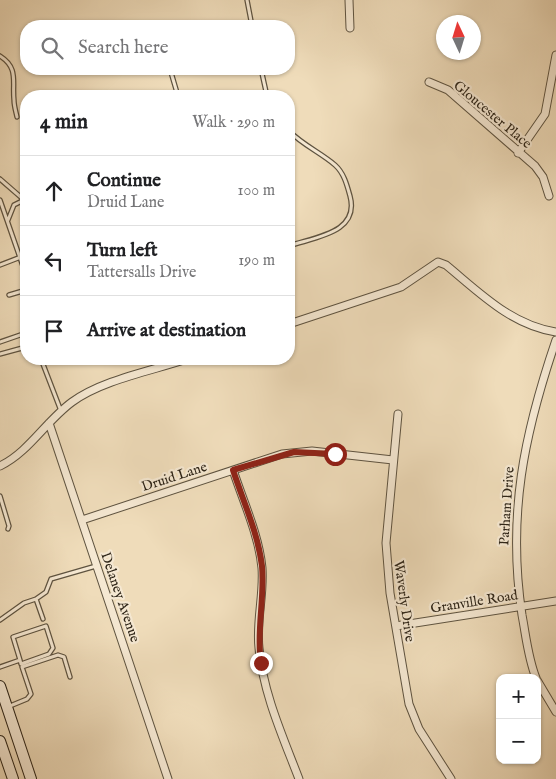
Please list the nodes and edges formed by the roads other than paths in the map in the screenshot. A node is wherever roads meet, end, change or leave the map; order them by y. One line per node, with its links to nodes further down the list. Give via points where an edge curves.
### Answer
1 (247, 0): 3 (lane)
2 (349, 0): 4 (street)
3 (251, 20)
4 (350, 28)
5 (0, 56): 12 (lane, via 13,69)
6 (556, 56): 14 (street, via 545,114)
7 (172, 75): 10 (lane)
8 (262, 75): 11 (lane)
9 (429, 82): 14 (street, Gloucester Place, via 448,90)
10 (176, 90)
11 (266, 90)
12 (17, 117)
13 (295, 136): 21 (lane, via 341,171 352,205 345,226)
14 (518, 153): 17 (street, Gloucester Place, via 540,171)
15 (0, 179): 16 (lane)
16 (20, 196)
17 (549, 196)
18 (0, 200): 20 (lane)
19 (20, 201): 20 (lane, via 14,205)
20 (8, 220): 22 (lane)
21 (295, 244)
22 (20, 257): 23 (lane)
23 (0, 265)
24 (20, 292): 25 (lane)
25 (9, 295)
26 (295, 322): 27 (street, via 401,287 438,262 446,265 500,310 530,326)
27 (556, 332)
28 (20, 335): 30 (lane)
29 (556, 340): 47 (street, Parham Drive, via 520,470 515,548)
30 (0, 342)
31 (20, 348): 32 (lane)
32 (0, 354)
33 (43, 365): 35 (lane)
34 (169, 365): 35 (street, via 91,391)
35 (61, 411): 37 (street)
36 (398, 414): 38 (street, Waverly Drive)
37 (49, 423): 39 (street, via 25,448); 42 (street, Delaney Avenue)
38 (393, 460): 40 (street, Druid Lane, via 294,452); 50 (street, Waverly Drive, via 386,559)
39 (0, 466)
40 (233, 470): 42 (street, Druid Lane); 63 (street, via 259,549 262,568 261,663 276,720)
41 (0, 496): 43 (lane)
42 (82, 520): 44 (street, Delaney Avenue)
43 (8, 529)
44 (97, 565): 45 (lane, via 51,579 46,592); 62 (street, Delaney Avenue)
45 (36, 599): 48 (lane); 49 (lane, via 24,603)
46 (556, 601): 47 (street, Granville Road)
47 (521, 606): 50 (street, Granville Road); 53 (street, Parham Drive)
48 (43, 619)
49 (0, 620)
50 (396, 626): 64 (street, Waverly Drive, via 404,685 413,716)
51 (20, 660): 51 (lane, via 21,664 49,654 53,648 46,626 13,637); 52 (lane)
52 (0, 667)
53 (535, 674)
54 (70, 677): 57 (lane, via 64,658 58,655 22,667 31,694)
55 (541, 686): 58 (street, Parham Drive)
56 (1, 691): 57 (main road)
57 (7, 707): 61 (main road)
58 (556, 712)
59 (0, 741): 60 (main road)
60 (13, 779)
61 (31, 779)
62 (168, 779)
63 (299, 779)
64 (451, 779)

